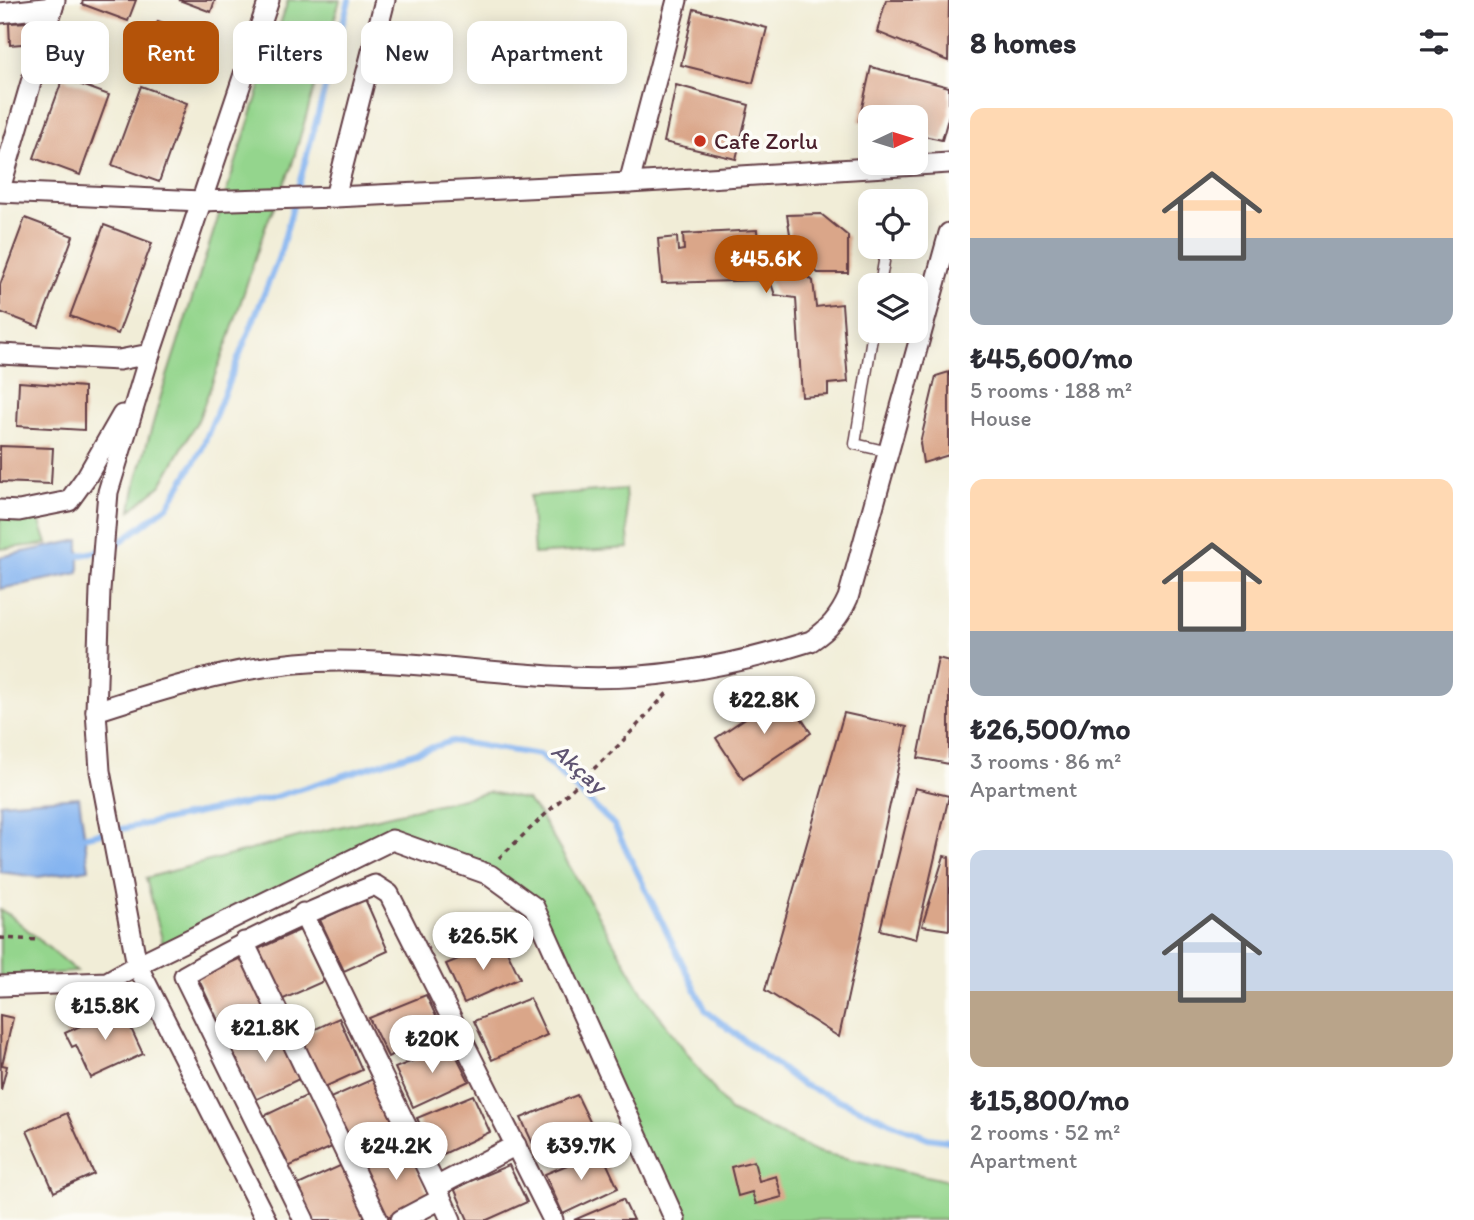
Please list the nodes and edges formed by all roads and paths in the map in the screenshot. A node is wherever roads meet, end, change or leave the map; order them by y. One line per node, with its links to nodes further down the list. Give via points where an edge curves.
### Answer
1 (269, 0): 10 (street)
2 (385, 0): 9 (street)
3 (677, 0): 7 (street)
4 (54, 3): 5 (street); 8 (street)
5 (0, 13)
6 (949, 163): 7 (street)
7 (629, 183): 9 (street)
8 (0, 191): 10 (street)
9 (335, 197): 10 (street)
10 (201, 201): 14 (street)
11 (949, 233): 15 (street)
12 (871, 343): 15 (lane, via 855,444)
13 (0, 354): 14 (street, via 119,360)
14 (150, 354): 16 (street, via 116,428 69,501); 18 (street, via 108,492)
15 (889, 452): 17 (street, via 839,618 811,641)
16 (0, 510)
17 (692, 669): 18 (street, via 646,676 572,677 372,662 298,663 218,674); 19 (path)
18 (96, 711): 24 (street, via 100,771)
19 (484, 872): 24 (street, via 392,840); 34 (street, via 534,907)
20 (303, 913): 23 (street); 26 (street, via 375,885 389,894); 27 (street)
21 (0, 938): 22 (path)
22 (39, 940)
23 (244, 942): 29 (street, via 184,976); 30 (street)
24 (137, 965): 25 (street, via 107,982); 28 (street)
25 (0, 986)
26 (516, 1145): 27 (street); 33 (street)
27 (439, 1193): 31 (street); 32 (street)
28 (266, 1220)
29 (304, 1220)
30 (378, 1220)
31 (401, 1220)
32 (451, 1220)
33 (553, 1220)
34 (675, 1220)

